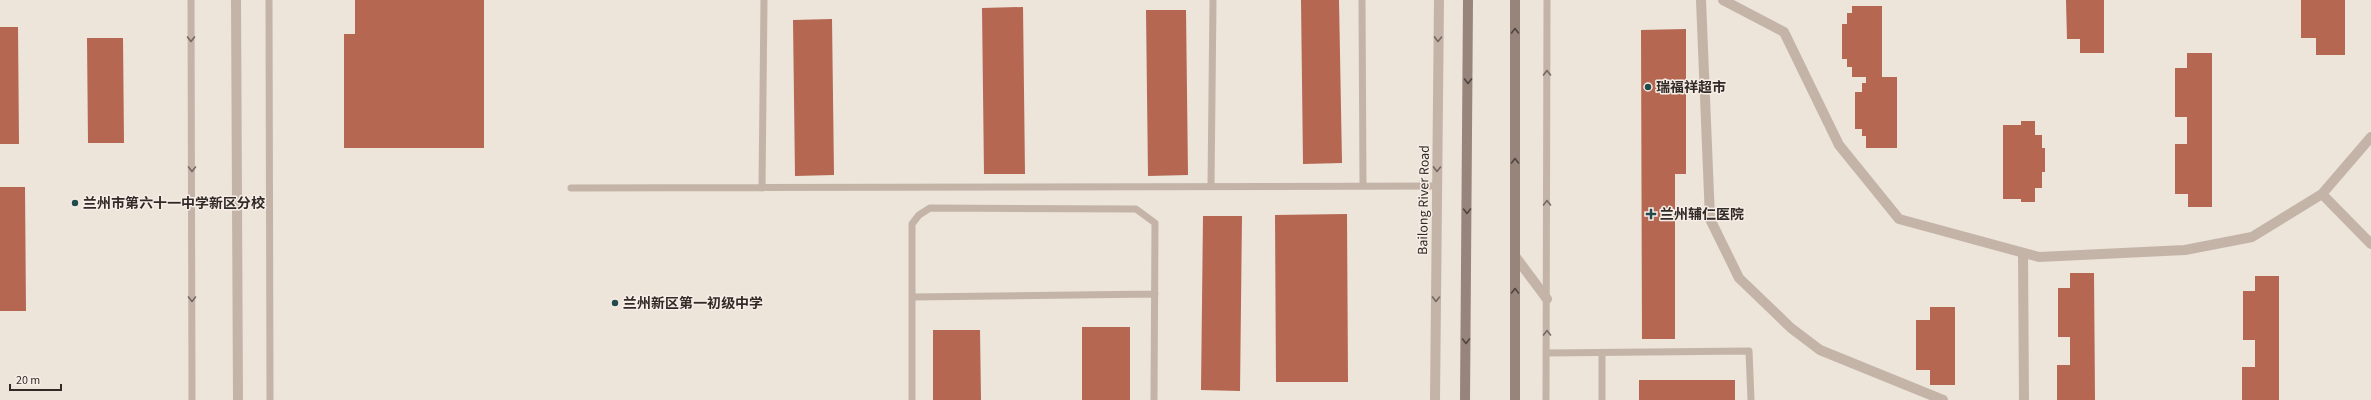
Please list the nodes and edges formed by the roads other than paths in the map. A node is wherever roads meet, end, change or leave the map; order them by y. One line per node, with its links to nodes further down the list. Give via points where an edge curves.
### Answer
1 (191, 0): 28 (lane, one-way to 28)
2 (236, 0): 29 (street)
3 (269, 0): 30 (lane)
4 (764, 0): 18 (lane)
5 (1213, 0): 14 (lane)
6 (1362, 0): 15 (lane)
7 (1439, 0): 16 (street, Bailong River Road, one-way to 16)
8 (1468, 0): 34 (main road, one-way to 34)
9 (1515, 0): 22 (main road, one-way to 9)
10 (1547, 0): 25 (lane, one-way to 10)
11 (1701, 0): 39 (street, via 1710,218 1739,278 1791,328 1820,350)
12 (1723, 0): 21 (street, via 1784,32 1839,144 1899,218)
13 (2371, 137): 19 (street)
14 (1211, 186): 15 (lane); 18 (lane)
15 (1363, 186): 16 (lane)
16 (1437, 186): 33 (street, Bailong River Road, one-way to 33)
17 (571, 188): 18 (lane)
18 (762, 188)
19 (2322, 194): 20 (street); 21 (street, via 2252,237 2237,240 2185,250 2039,257)
20 (2371, 244)
21 (2023, 253): 40 (street)
22 (1515, 256): 25 (street); 35 (main road, one-way to 22)
23 (1154, 294): 24 (lane); 24 (lane, via 1155,223 1136,209 930,208 919,215 912,224); 32 (lane)
24 (912, 297): 31 (lane)
25 (1547, 299): 26 (lane, one-way to 25)
26 (1547, 353): 27 (lane); 36 (lane)
27 (1602, 353): 37 (lane); 38 (lane, via 1749,351)
28 (192, 400)
29 (238, 400)
30 (270, 400)
31 (912, 400)
32 (1154, 400)
33 (1435, 400)
34 (1465, 400)
35 (1515, 400)
36 (1546, 400)
37 (1602, 400)
38 (1751, 400)
39 (1943, 400)
40 (2024, 400)

